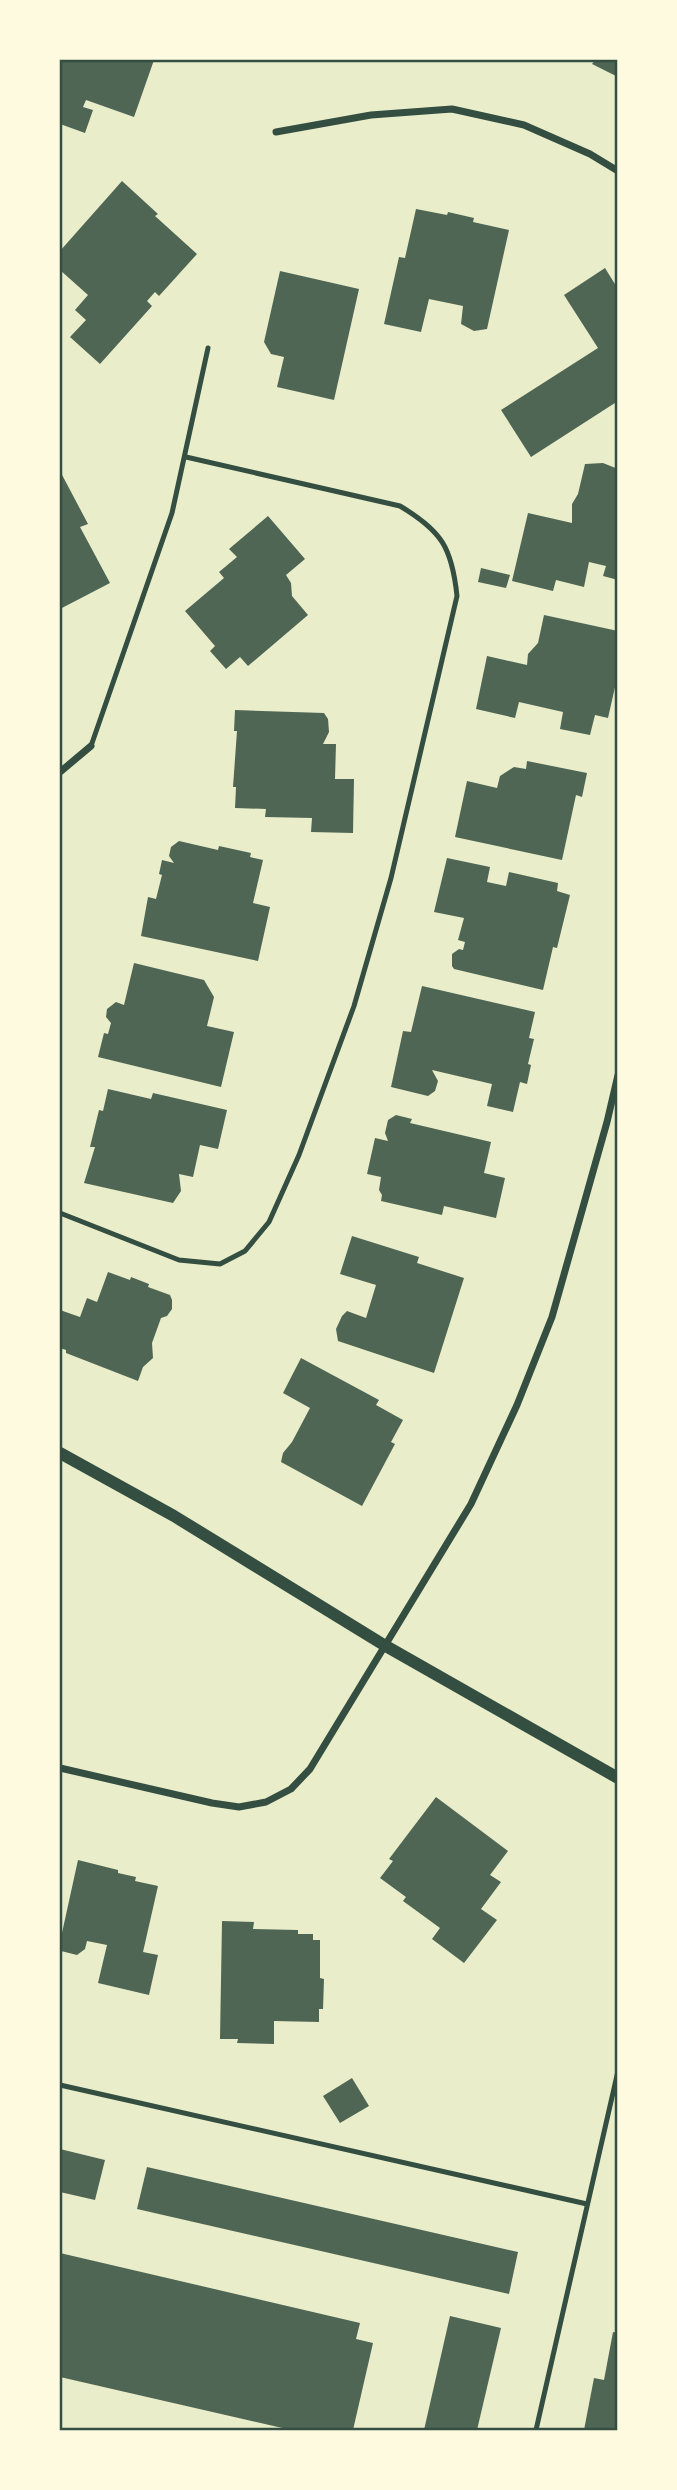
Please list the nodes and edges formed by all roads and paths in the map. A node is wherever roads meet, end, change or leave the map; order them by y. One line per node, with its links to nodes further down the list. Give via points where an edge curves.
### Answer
1 (276, 132): 2 (street, via 372,115 452,109 524,125)
2 (618, 171)
3 (208, 348): 4 (lane)
4 (186, 457): 5 (lane, via 168,526); 8 (lane, via 400,506 425,521 443,542 454,568 457,596 391,878 354,1006 269,1222 245,1251 220,1264 179,1260)
5 (91, 746): 6 (street)
6 (60, 772)
7 (618, 1075): 10 (street, via 552,1317 517,1405 471,1504)
8 (60, 1213)
9 (60, 1453): 10 (street, via 174,1516)
10 (384, 1645): 11 (street, via 310,1769 291,1789 266,1802 239,1807 212,1804); 12 (street)
11 (60, 1768)
12 (617, 1776)
13 (618, 2071): 15 (lane)
14 (60, 2085): 15 (lane)
15 (587, 2204): 16 (lane)
16 (536, 2431)

